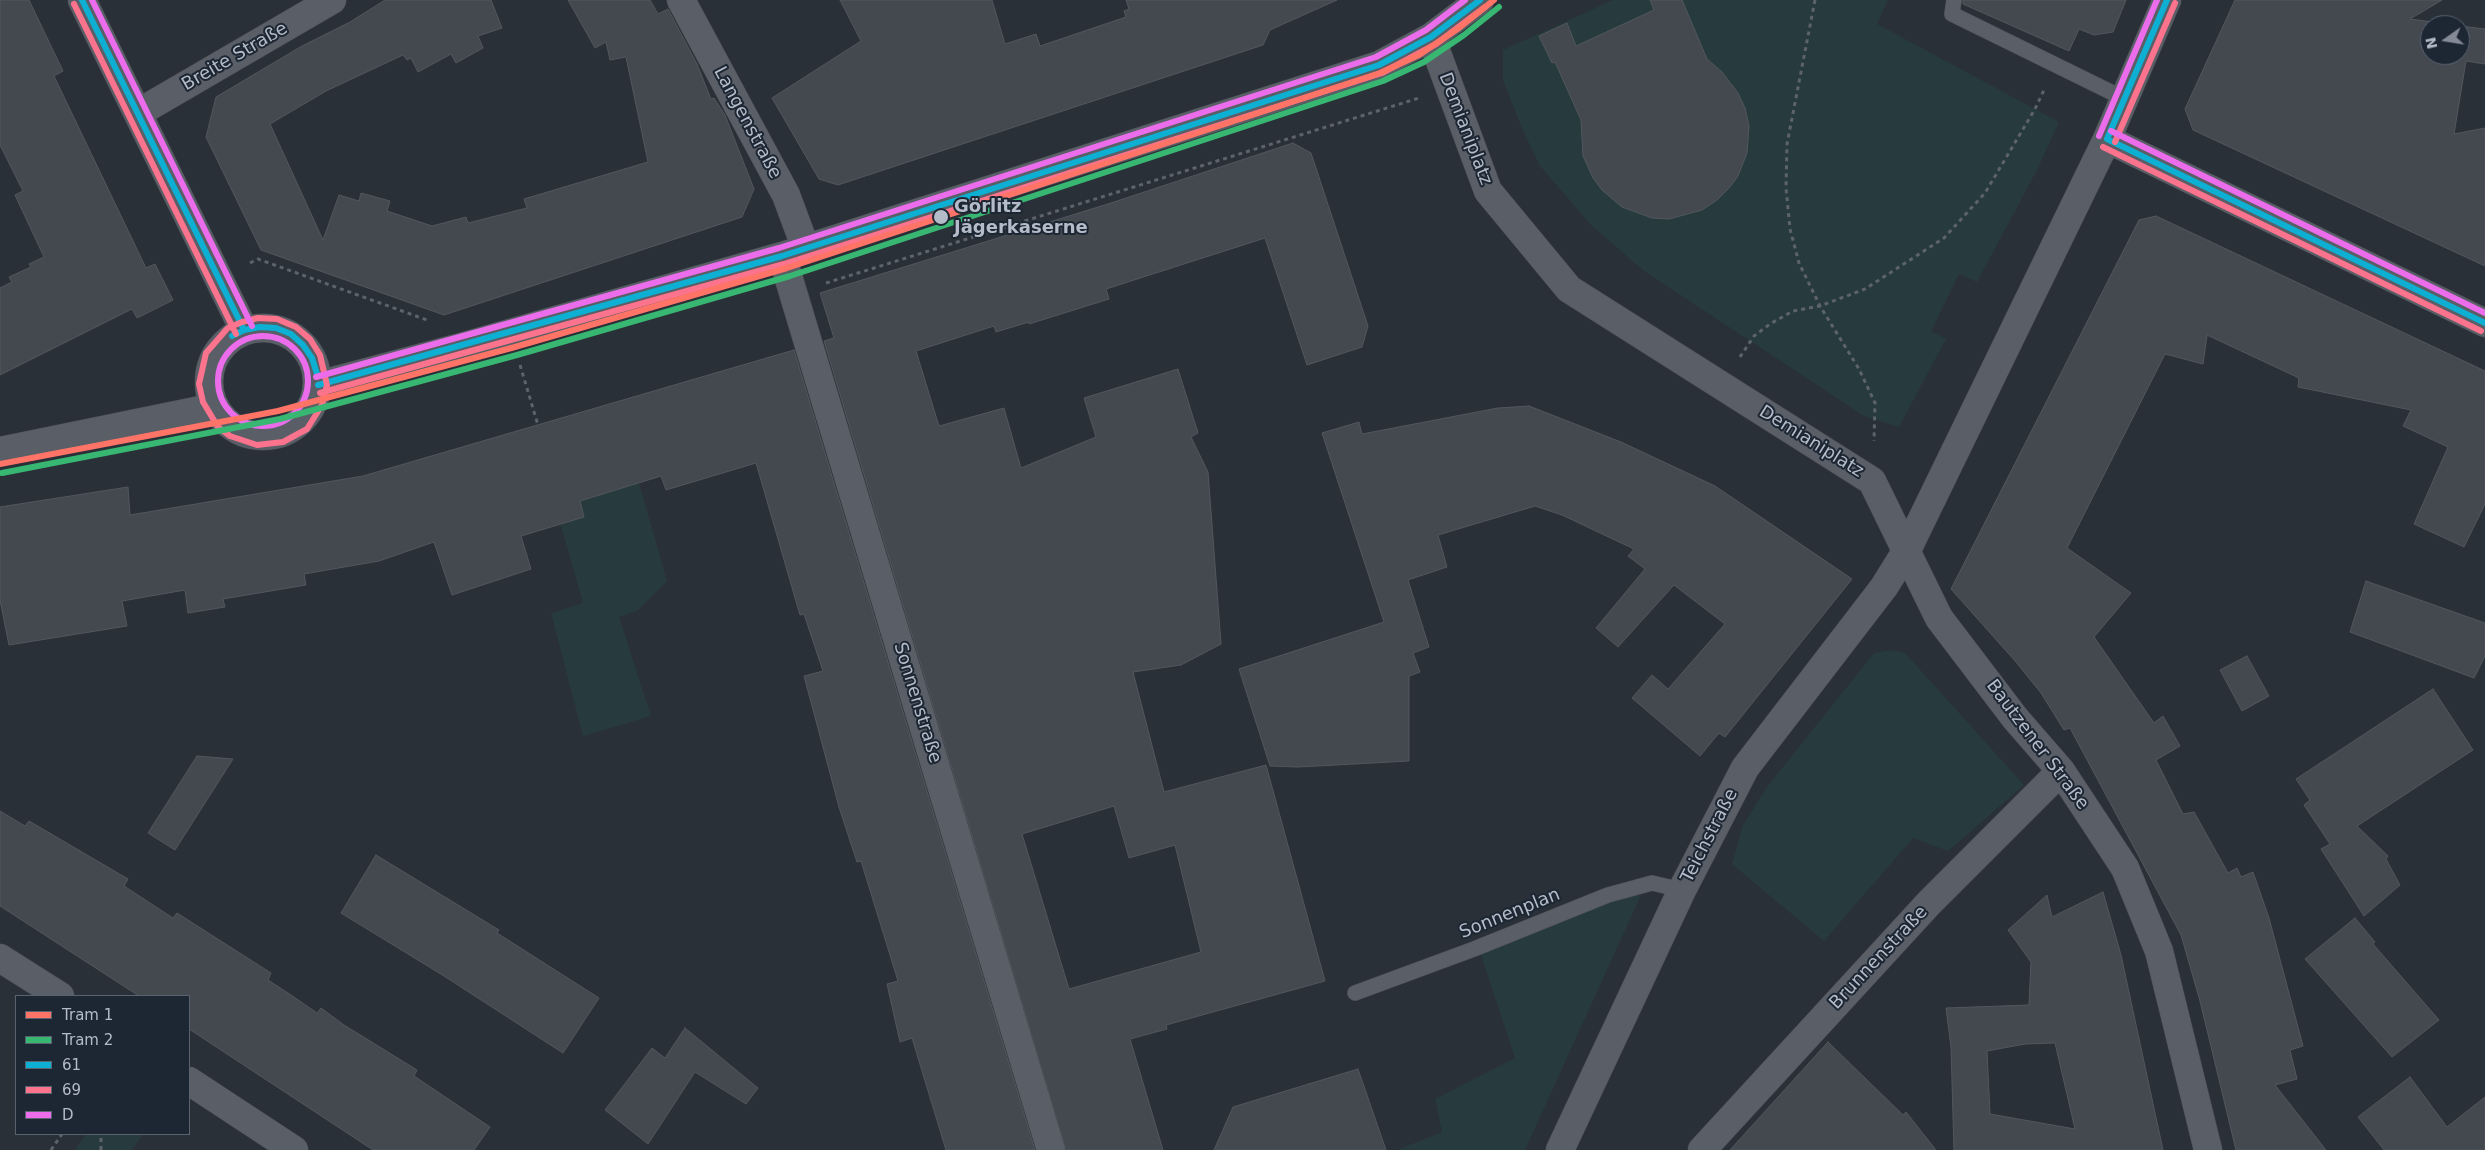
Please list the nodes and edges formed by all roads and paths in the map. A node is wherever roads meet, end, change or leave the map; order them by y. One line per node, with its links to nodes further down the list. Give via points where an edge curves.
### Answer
1 (82, 0): 12 (street)
2 (332, 0): 12 (street, Breite Straße)
3 (681, 0): 14 (street, Langenstraße, via 786,195)
4 (1480, 0): 8 (street)
5 (1815, 0): 17 (path, via 1787,144 1786,188 1790,229 1799,263)
6 (1954, 0): 9 (lane, via 1952,14)
7 (2167, 0): 11 (street)
8 (1431, 37): 10 (street, Demianiplatz); 14 (street, via 1379,65)
9 (2056, 64): 11 (lane); 17 (path, via 2035,109 1984,193 1944,238 1866,289)
10 (1448, 86): 15 (path, via 1411,102); 22 (street, Demianiplatz, via 1488,191 1569,289)
11 (2125, 99): 13 (street)
12 (138, 113): 16 (street)
13 (2107, 139): 19 (street); 28 (street)
14 (794, 253): 21 (street); 40 (street, Sonnenstraße)
15 (849, 276)
16 (219, 278): 18 (path, via 258,259); 20 (street)
17 (1820, 306): 22 (path, via 1793,311 1754,336); 27 (path, via 1860,369 1875,403)
18 (434, 323)
19 (2485, 323)
20 (244, 330): 21 (street, via 276,328 291,334 312,358); 24 (street, via 232,336 214,357 208,384)
21 (318, 385): 24 (street, via 301,422 280,434 245,434 225,421)
22 (1722, 386): 27 (street, Demianiplatz)
23 (530, 398): 25 (path)
24 (215, 406): 26 (street)
25 (538, 425)
26 (0, 451)
27 (1872, 481): 28 (street, Demianiplatz)
28 (1907, 550): 29 (street, Bautzener Straße, via 1940,618 2015,718); 30 (street, Teichstraße, via 1884,587 1745,768)
29 (2061, 771): 42 (street, Brunnenstraße, via 1929,903); 43 (street, Bautzener Straße, via 2125,868 2160,951)
30 (1682, 890): 32 (lane, Sonnenplan, via 1652,883 1608,895); 41 (street, Teichstraße)
31 (0, 958): 33 (street)
32 (1355, 993)
33 (58, 995)
34 (190, 1082): 39 (street)
35 (61, 1135): 37 (path)
36 (101, 1135): 38 (path)
37 (50, 1150)
38 (101, 1150)
39 (294, 1150)
40 (1051, 1150)
41 (1560, 1150)
42 (1702, 1150)
43 (2208, 1150)

